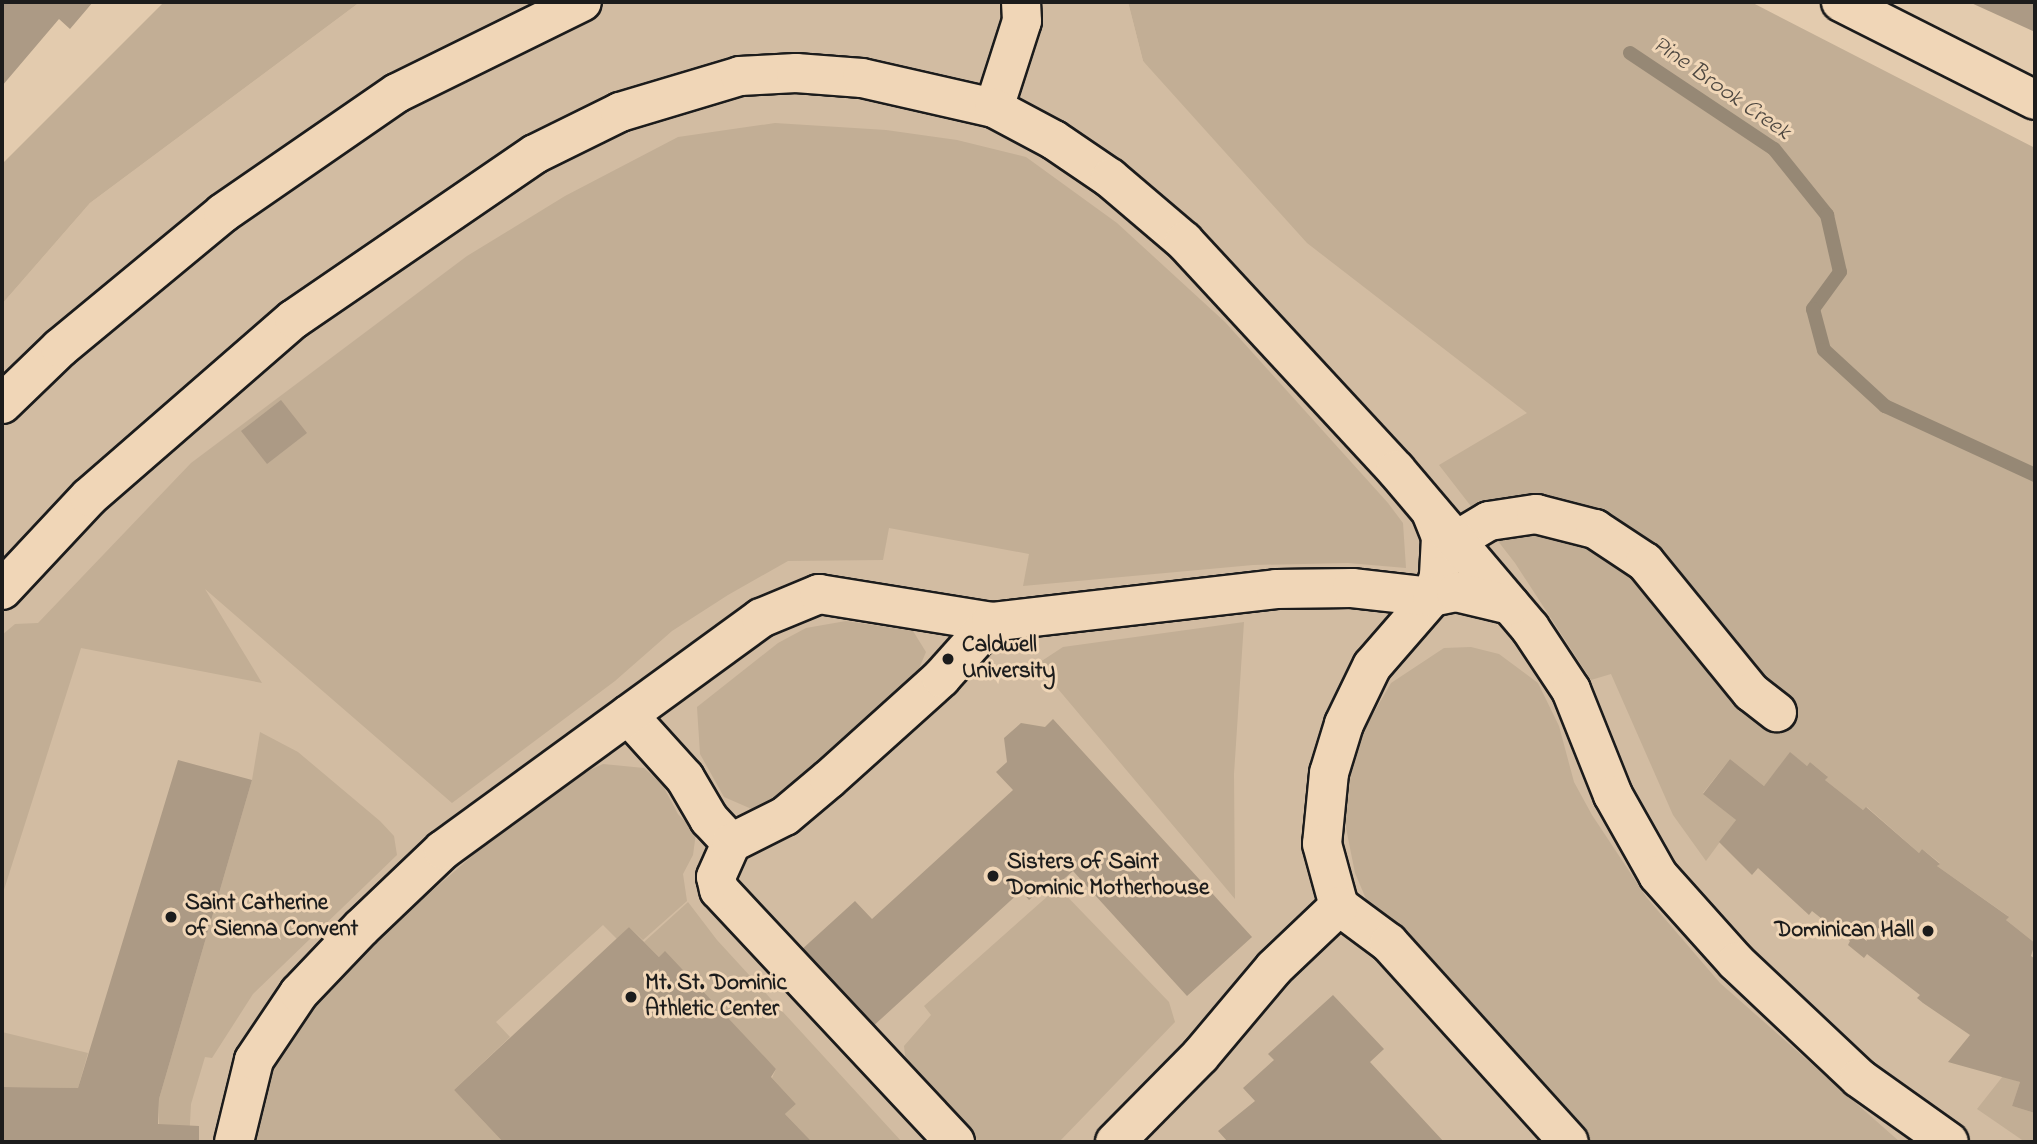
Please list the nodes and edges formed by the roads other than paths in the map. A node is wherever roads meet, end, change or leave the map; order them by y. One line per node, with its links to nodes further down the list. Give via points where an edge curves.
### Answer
1 (582, 2): 6 (lane, via 397,93 223,213 60,348)
2 (1021, 2): 5 (lane, via 1022,21)
3 (1841, 2): 4 (lane)
4 (2035, 100)
5 (994, 108): 7 (lane, via 1054,140 1110,178 1184,242); 9 (lane, via 862,78 796,73 740,76 620,112 535,154 294,318 89,497)
6 (2, 404)
7 (1430, 508): 8 (lane); 10 (lane, via 1441,537 1439,576)
8 (1457, 540): 11 (lane); 13 (lane, via 1489,521 1536,514 1595,529 1645,562 1751,692)
9 (2, 590)
10 (1432, 597): 11 (lane, via 1456,592); 12 (lane, via 1352,588 1276,589); 16 (lane, via 1373,666 1344,724 1333,761 1322,844)
11 (1510, 605): 21 (lane, via 1571,690 1613,795 1658,875 1736,962 1858,1078)
12 (991, 622): 14 (lane, via 819,594 761,618); 15 (lane, via 958,661 830,779 785,816)
13 (1777, 712)
14 (628, 715): 15 (lane, via 685,778 709,819); 17 (lane, via 443,850 299,993 254,1060)
15 (731, 843): 18 (lane, via 716,877 719,890)
16 (1339, 906): 19 (lane, via 1274,968 1200,1056); 20 (lane, via 1388,943)
17 (234, 1142)
18 (955, 1142)
19 (1115, 1142)
20 (1569, 1142)
21 (1949, 1142)

